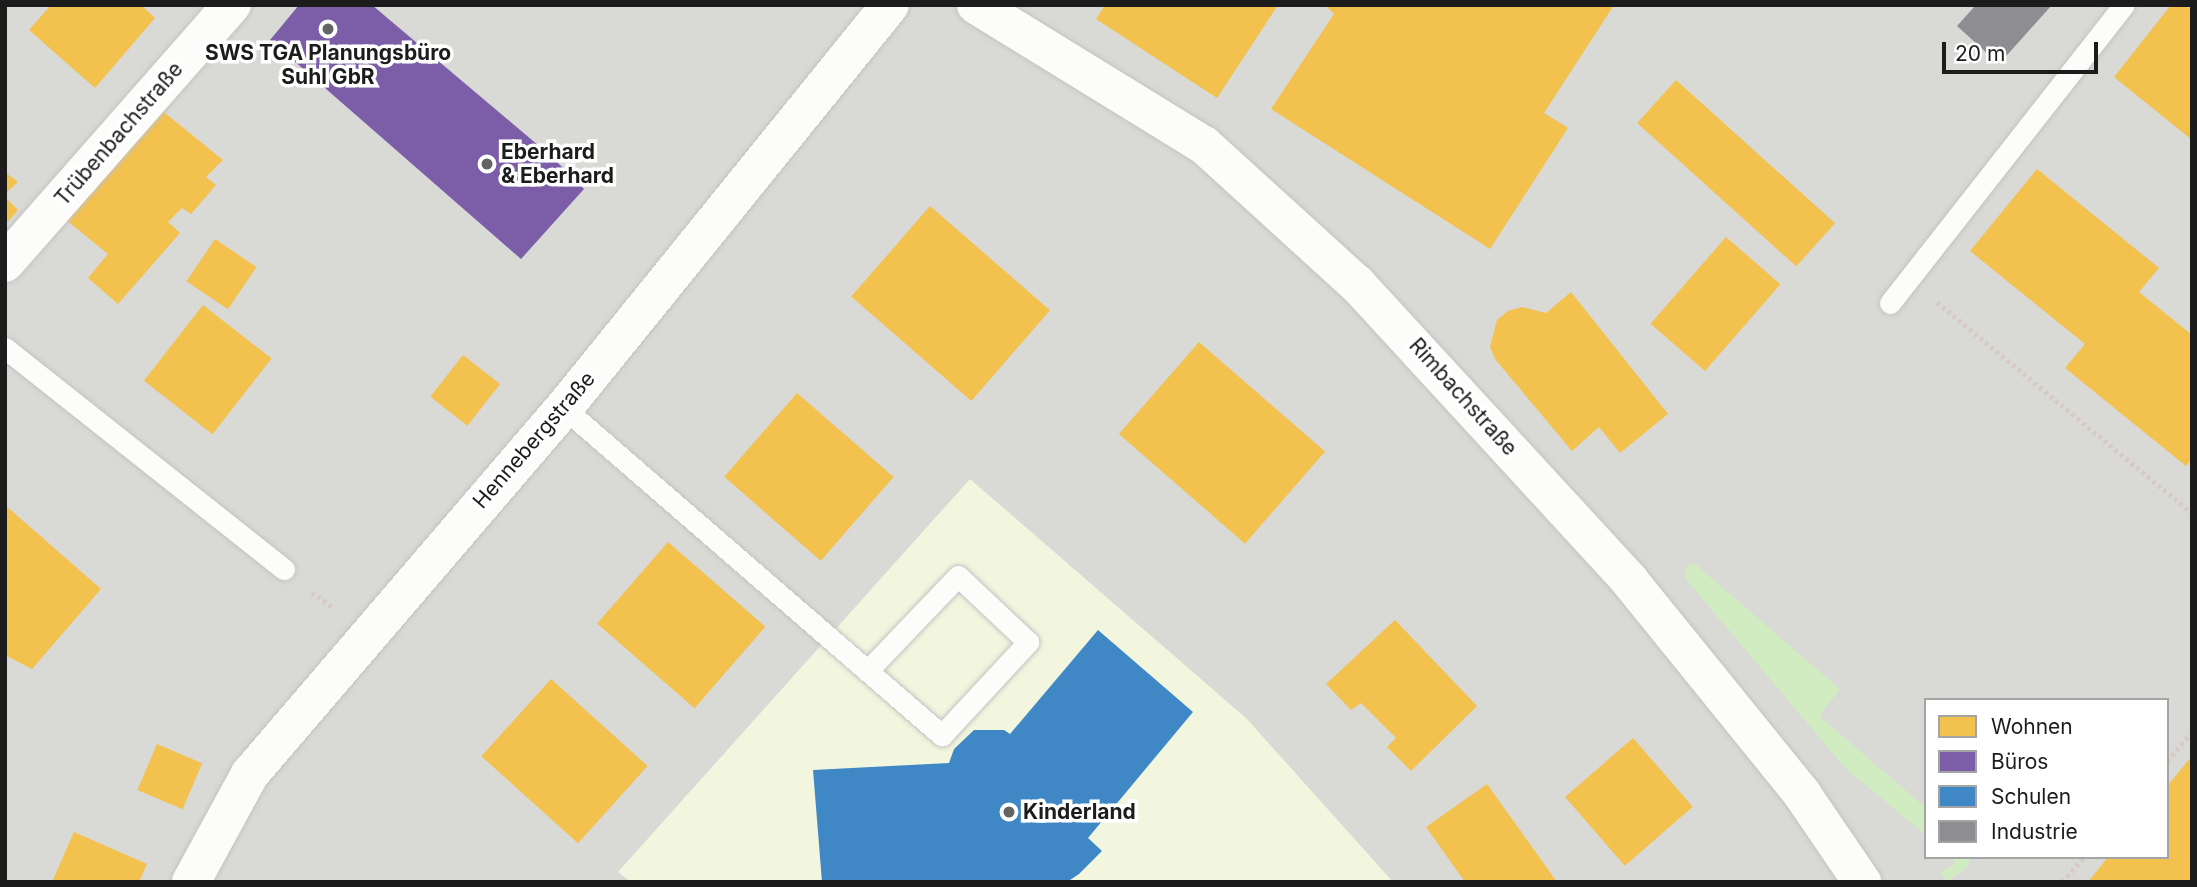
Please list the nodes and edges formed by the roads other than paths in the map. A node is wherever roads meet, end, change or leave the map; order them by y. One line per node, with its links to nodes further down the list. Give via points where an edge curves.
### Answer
1 (232, 5): 5 (street, Trübenbachstraße)
2 (890, 5): 8 (street, Hennebergstraße)
3 (976, 5): 12 (street, Rimbachstraße, via 1204,145 1357,284 1629,580 1802,794)
4 (2124, 5): 6 (lane)
5 (5, 263)
6 (1890, 303)
7 (5, 348): 9 (lane)
8 (564, 408): 10 (lane); 11 (street, Hennebergstraße, via 250,774)
9 (284, 569)
10 (870, 668): 10 (lane, via 942,735 1028,642 958,576)
11 (191, 882)
12 (1861, 882)

